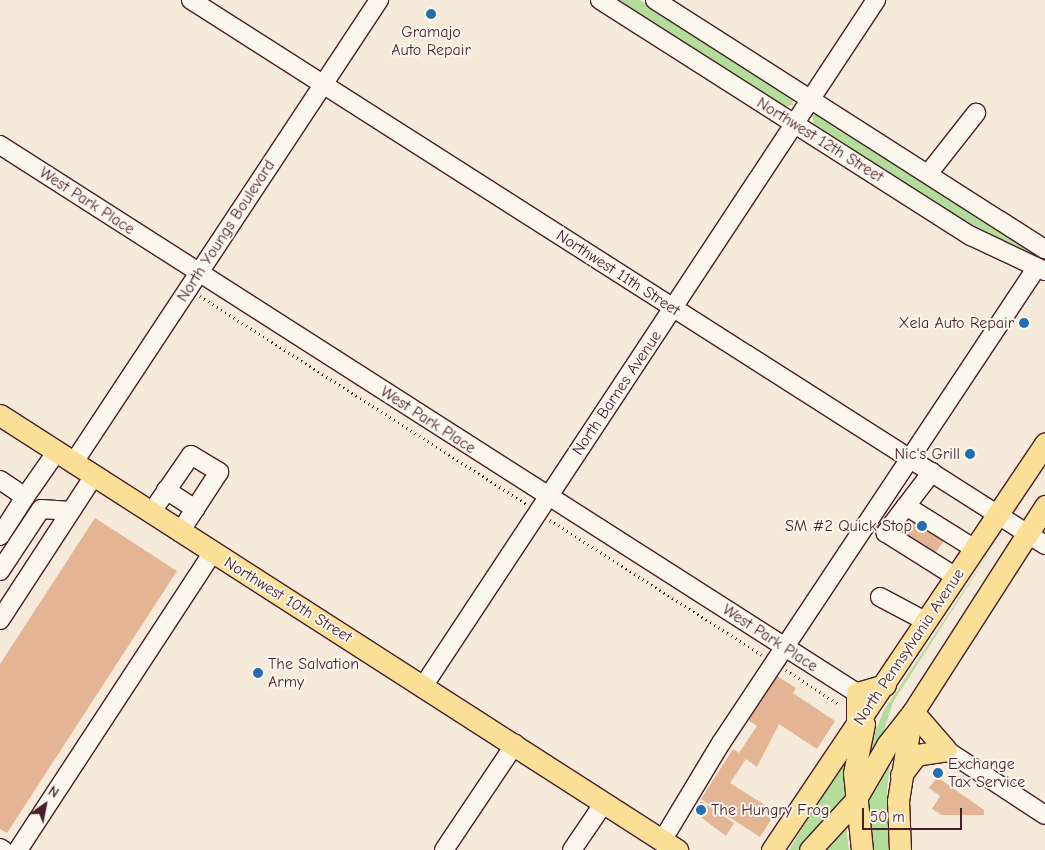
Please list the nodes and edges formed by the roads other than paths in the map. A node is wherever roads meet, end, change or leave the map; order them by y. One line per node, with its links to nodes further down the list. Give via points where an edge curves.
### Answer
1 (191, 0): 6 (street, Northwest 11th Street)
2 (379, 0): 6 (street, North Youngs Boulevard)
3 (600, 0): 9 (street, Northwest 12th Street)
4 (655, 0): 7 (street, Northwest 12th Street)
5 (876, 0): 7 (street, North Barnes Avenue)
6 (323, 84): 14 (street, North Youngs Boulevard); 15 (street, Northwest 11th Street)
7 (811, 98): 9 (street, North Barnes Avenue); 11 (street, Northwest 12th Street)
8 (976, 113): 11 (street)
9 (795, 124): 13 (street, Northwest 12th Street, via 971,236); 15 (street, North Barnes Avenue)
10 (0, 146): 14 (street, West Park Place)
11 (928, 174): 12 (street, Northwest 12th Street)
12 (1045, 249)
13 (1041, 269): 19 (street)
14 (199, 273): 18 (street, North Youngs Boulevard); 24 (street, West Park Place)
15 (674, 308): 19 (street, Northwest 11th Street); 24 (street, North Barnes Avenue)
16 (0, 415): 18 (main road, Northwest 10th Street)
17 (1045, 443): 31 (main road, North Pennsylvania Avenue)
18 (65, 456): 21 (main road, Northwest 10th Street); 25 (street, North Youngs Boulevard)
19 (910, 458): 20 (street, Northwest 11th Street); 43 (street)
20 (932, 472): 26 (street); 31 (street, Northwest 11th Street)
21 (94, 476): 29 (street); 30 (main road, Northwest 10th Street)
22 (0, 480): 25 (street)
23 (166, 490): 27 (street); 27 (street, via 191,455 219,472); 30 (street)
24 (549, 496): 43 (street, West Park Place); 44 (street, North Barnes Avenue)
25 (25, 497): 34 (street, North Youngs Boulevard)
26 (906, 506): 36 (street); 39 (street, via 886,533)
27 (194, 509): 32 (street)
28 (1044, 509): 33 (main road)
29 (71, 511): 38 (street, via 41,509); 41 (street)
30 (151, 513): 32 (main road, Northwest 10th Street)
31 (997, 515): 33 (street, Northwest 11th Street); 36 (main road, North Pennsylvania Avenue)
32 (180, 532): 37 (main road, Northwest 10th Street)
33 (1027, 534): 35 (street, Northwest 11th Street); 46 (main road)
34 (0, 536)
35 (1045, 545)
36 (975, 549): 39 (main road, North Pennsylvania Avenue)
37 (213, 552): 44 (main road, Northwest 10th Street); 54 (street)
38 (0, 571)
39 (956, 578): 42 (main road, North Pennsylvania Avenue)
40 (880, 597): 42 (street)
41 (0, 620)
42 (927, 622): 45 (main road, North Pennsylvania Avenue, via 885,685)
43 (785, 648): 45 (street, West Park Place); 53 (street)
44 (424, 686): 47 (main road, Northwest 10th Street)
45 (860, 710): 50 (main road); 57 (main road, North Pennsylvania Avenue)
46 (913, 712): 48 (main road); 49 (main road); 50 (main road, via 887,745)
47 (515, 744): 51 (main road, Northwest 10th Street); 55 (street)
48 (946, 750): 49 (main road, via 916,755); 52 (street)
49 (901, 774): 60 (main road)
50 (854, 802): 58 (main road); 59 (main road)
51 (604, 803): 53 (main road, Northwest 10th Street); 56 (street)
52 (1045, 815)
53 (669, 845)
54 (18, 850)
55 (444, 850)
56 (572, 850)
57 (772, 850)
58 (810, 850)
59 (862, 850)
60 (900, 850)

